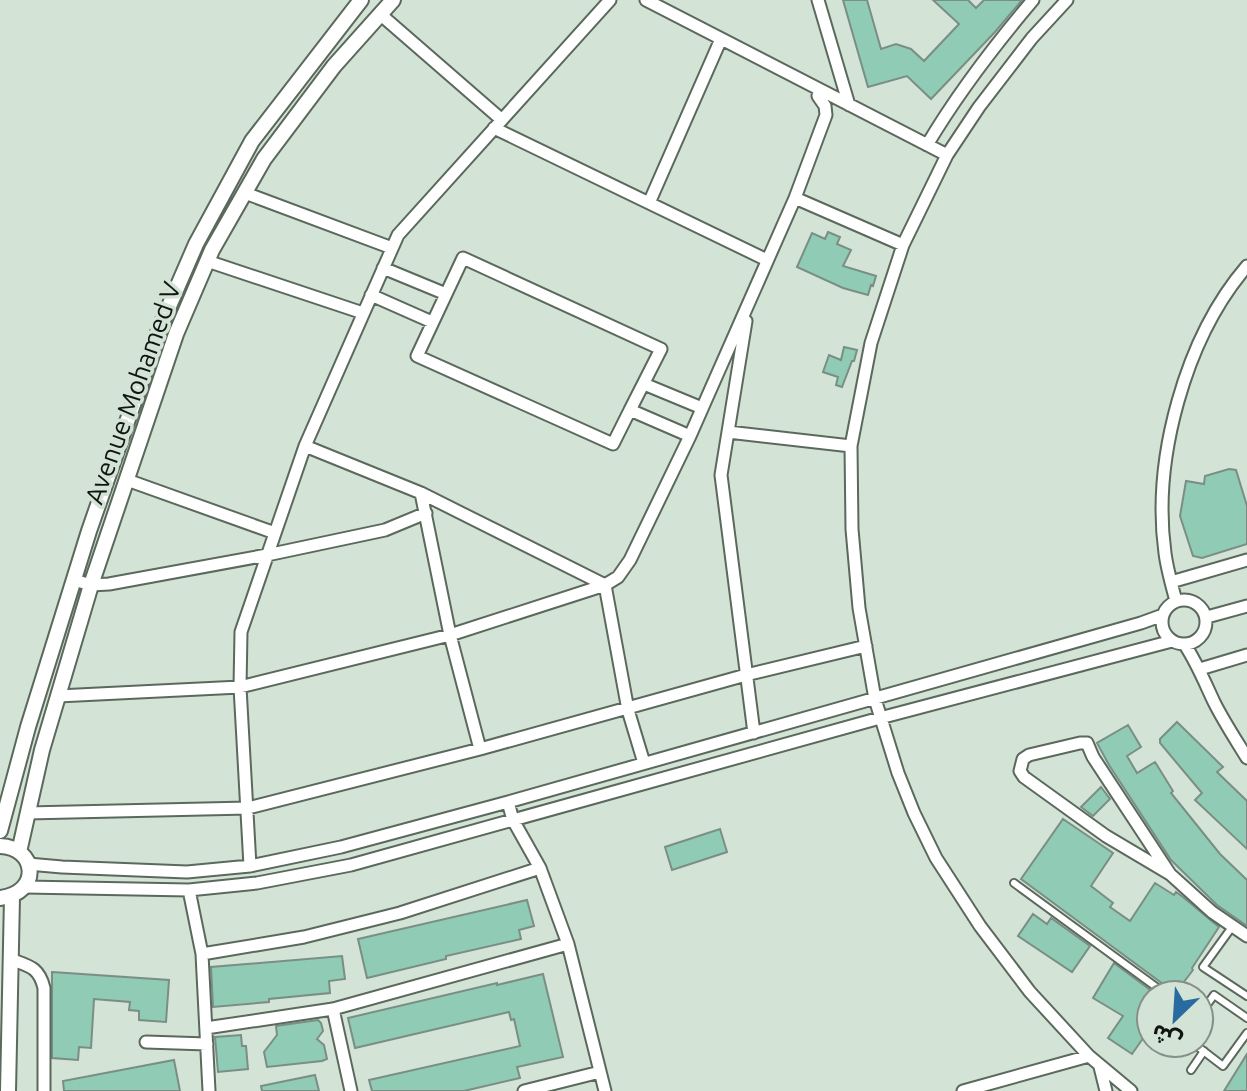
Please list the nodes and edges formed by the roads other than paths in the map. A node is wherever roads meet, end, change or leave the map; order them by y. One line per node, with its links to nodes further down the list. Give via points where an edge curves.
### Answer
1 (361, 0): 42 (street, Avenue Mohamed V, via 252,141 196,244 160,327)
2 (393, 0): 8 (street, Avenue Mohamed V)
3 (610, 0): 12 (street)
4 (646, 0): 9 (street)
5 (818, 0): 11 (street)
6 (1033, 0): 13 (street, via 951,105)
7 (1067, 0): 14 (street, via 1032,38)
8 (380, 14): 12 (street); 15 (street, Avenue Mohamed V, via 334,66)
9 (721, 39): 10 (street); 17 (street)
10 (819, 90): 11 (street); 16 (street, via 826,115)
11 (849, 105): 13 (street)
12 (498, 124): 17 (street); 19 (street)
13 (927, 145): 14 (street)
14 (947, 155): 18 (street)
15 (245, 193): 19 (street); 21 (street, Avenue Mohamed V)
16 (795, 198): 18 (street); 20 (street)
17 (649, 203): 20 (street)
18 (903, 245): 35 (street, via 871,343)
19 (392, 248): 23 (street)
20 (767, 260): 26 (street)
21 (207, 261): 27 (street); 36 (street, Avenue Mohamed V, via 176,334)
22 (1247, 266): 43 (street, via 1207,326 1167,444 1163,500)
23 (383, 268): 24 (street); 25 (street)
24 (446, 294): 28 (street); 29 (street, via 463,258 477,264 661,349)
25 (371, 295): 27 (street); 28 (street)
26 (748, 304): 30 (street); 32 (street)
27 (363, 313): 34 (street)
28 (432, 322): 31 (street, via 417,356 613,444)
29 (644, 384): 30 (street); 31 (street)
30 (702, 408): 33 (street)
31 (630, 410): 33 (street)
32 (728, 432): 35 (street); 56 (street, via 721,475)
33 (690, 436): 45 (street, via 630,560)
34 (305, 446): 37 (street); 39 (street)
35 (851, 446): 53 (street, via 852,529)
36 (127, 480): 39 (street); 44 (street, Avenue Mohamed V)
37 (421, 493): 38 (street); 45 (street)
38 (426, 513): 40 (street, via 385,530); 50 (street)
39 (275, 533): 40 (street)
40 (267, 555): 44 (street); 57 (street, via 241,632)
41 (1247, 560): 43 (street)
42 (74, 580): 44 (street); 70 (street, Avenue Mohamed V)
43 (1171, 582): 46 (street)
44 (91, 585): 58 (street, Avenue Mohamed V)
45 (605, 585): 50 (street); 60 (street)
46 (1176, 601): 48 (street); 49 (street, via 1198,604)
47 (1247, 606): 49 (street)
48 (1163, 615): 51 (street); 59 (street)
49 (1207, 617): 52 (street, via 1201,638)
50 (450, 635): 57 (street); 63 (street)
51 (1168, 636): 52 (street); 61 (street, via 1159,644)
52 (1185, 645): 55 (street)
53 (866, 646): 56 (street); 59 (street)
54 (1247, 655): 55 (street)
55 (1200, 669): 64 (street)
56 (746, 675): 60 (street); 62 (street)
57 (240, 687): 58 (street); 67 (street)
58 (58, 696): 68 (street, Avenue Mohamed V)
59 (875, 699): 61 (street); 62 (street)
60 (628, 710): 63 (street); 65 (street)
61 (880, 718): 69 (street); 97 (street, via 906,794 936,858 1030,992)
62 (754, 733): 65 (street)
63 (480, 749): 67 (street)
64 (1247, 758)
65 (644, 763): 66 (street)
66 (508, 802): 69 (street); 73 (street)
67 (248, 808): 68 (street); 73 (street)
68 (27, 813): 72 (street, Avenue Mohamed V)
69 (513, 820): 74 (street); 78 (street, via 351,865)
70 (0, 831)
71 (0, 846): 72 (street, via 13,848)
72 (23, 858): 73 (street, via 62,867 187,872); 77 (street, Avenue Mohamed V)
73 (250, 866)
74 (540, 868): 82 (street); 83 (street, via 318,934)
75 (1170, 874): 75 (street, via 1087,743 1023,759 1024,777); 80 (street)
76 (1014, 883): 85 (lane)
77 (25, 887): 78 (street); 79 (street)
78 (189, 890): 83 (street)
79 (6, 898): 84 (street)
80 (1232, 927): 81 (street); 86 (lane, via 1203,967)
81 (1247, 936)
82 (568, 944): 88 (street); 102 (street)
83 (202, 954): 91 (street)
84 (10, 959): 103 (street); 104 (street, via 41,976)
85 (1145, 979)
86 (1247, 995): 89 (lane)
87 (1215, 996): 89 (lane)
88 (333, 1009): 91 (street); 106 (street)
89 (1235, 1010): 90 (lane)
90 (1247, 1018)
91 (206, 1028): 94 (street)
92 (1247, 1033): 95 (lane)
93 (146, 1042): 94 (street)
94 (207, 1044): 105 (street)
95 (1238, 1046): 96 (lane); 99 (lane, via 1223,1066)
96 (1247, 1052)
97 (1089, 1056): 100 (street); 109 (street)
98 (1199, 1059): 101 (lane)
99 (1214, 1059)
100 (1100, 1067): 110 (street); 111 (street)
101 (1191, 1070)
102 (600, 1072): 107 (street); 108 (street)
103 (8, 1091)
104 (44, 1091)
105 (209, 1091)
106 (351, 1091)
107 (524, 1091)
108 (605, 1091)
109 (963, 1091)
110 (1106, 1091)
111 (1131, 1091)

